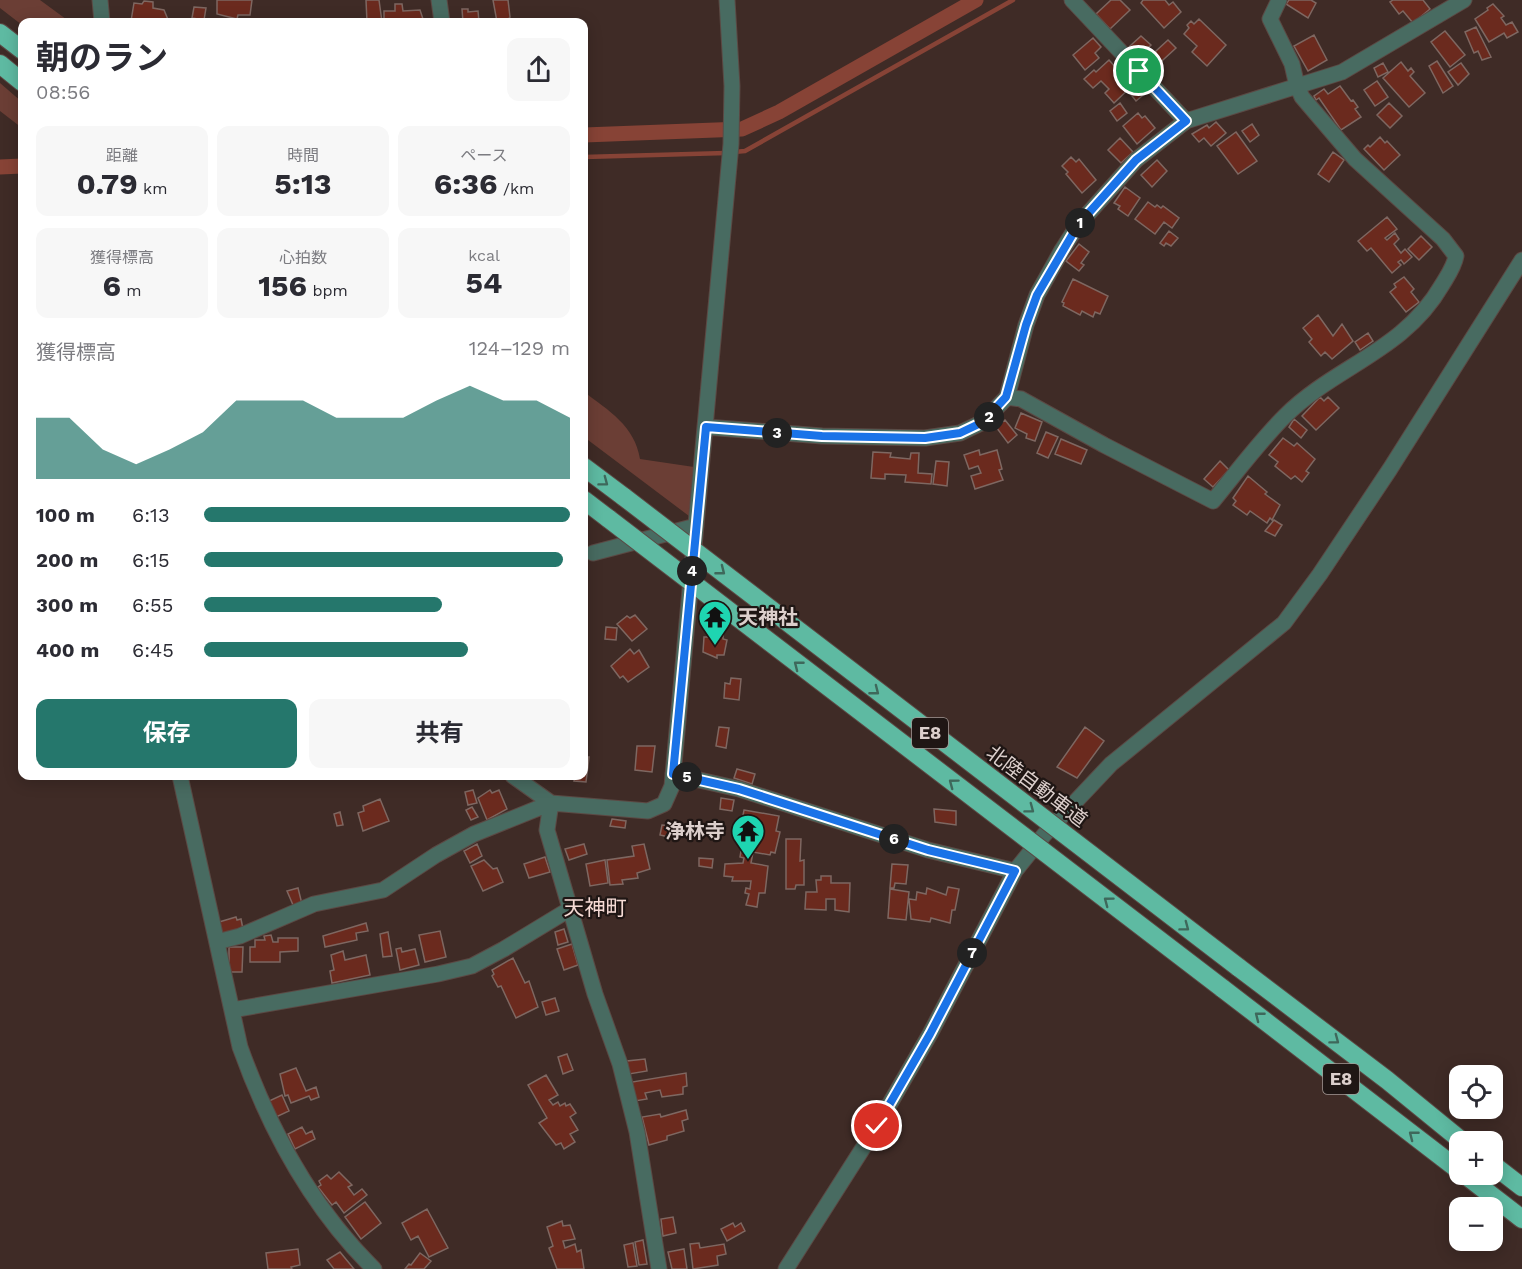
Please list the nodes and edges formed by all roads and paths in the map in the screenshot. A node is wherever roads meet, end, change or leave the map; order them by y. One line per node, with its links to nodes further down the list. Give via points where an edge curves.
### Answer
1 (100, 0): 7 (street)
2 (439, 0): 8 (street)
3 (727, 0): 17 (street, via 731,144)
4 (1072, 0): 14 (street)
5 (1279, 0): 13 (street, via 1270,19 1292,64)
6 (1464, 0): 13 (street, via 1354,66)
7 (102, 18)
8 (441, 18)
9 (0, 33): 10 (highway)
10 (18, 47)
11 (0, 64): 12 (highway)
12 (18, 79)
13 (1297, 86): 14 (street); 16 (street, via 1355,159 1443,239 1456,256 1454,267 1434,300 1411,325 1284,416 1213,501 1021,399)
14 (1186, 121): 16 (street, via 1136,160 1078,225 1037,295)
15 (1522, 260): 26 (street, via 1390,470 1284,623 1111,764)
16 (1006, 397): 17 (street, via 983,422 960,433 925,438 822,436)
17 (706, 427): 20 (street)
18 (588, 470): 30 (highway, 北陸自動車道 / E8, one-way to 30, bridge)
19 (588, 503): 31 (highway, E8, one-way to 19, bridge)
20 (696, 526): 21 (street); 22 (street)
21 (593, 553)
22 (673, 774): 25 (street, via 664,804 648,811); 26 (street, via 739,789 928,850)
23 (181, 780): 28 (street)
24 (519, 780): 25 (street)
25 (551, 803): 27 (street, via 547,830); 28 (street, via 474,834 383,890 314,904)
26 (1015, 871): 38 (street, via 930,1034)
27 (570, 909): 29 (street, via 472,966); 37 (street, via 620,1064 637,1132)
28 (217, 942): 29 (street)
29 (232, 1010): 36 (street, via 250,1075 291,1158 318,1202)
30 (1450, 1131)
31 (1449, 1163)
32 (1503, 1172): 34 (highway)
33 (1478, 1185): 35 (highway)
34 (1522, 1187)
35 (1522, 1219)
36 (374, 1269)
37 (659, 1269)
38 (786, 1269)

